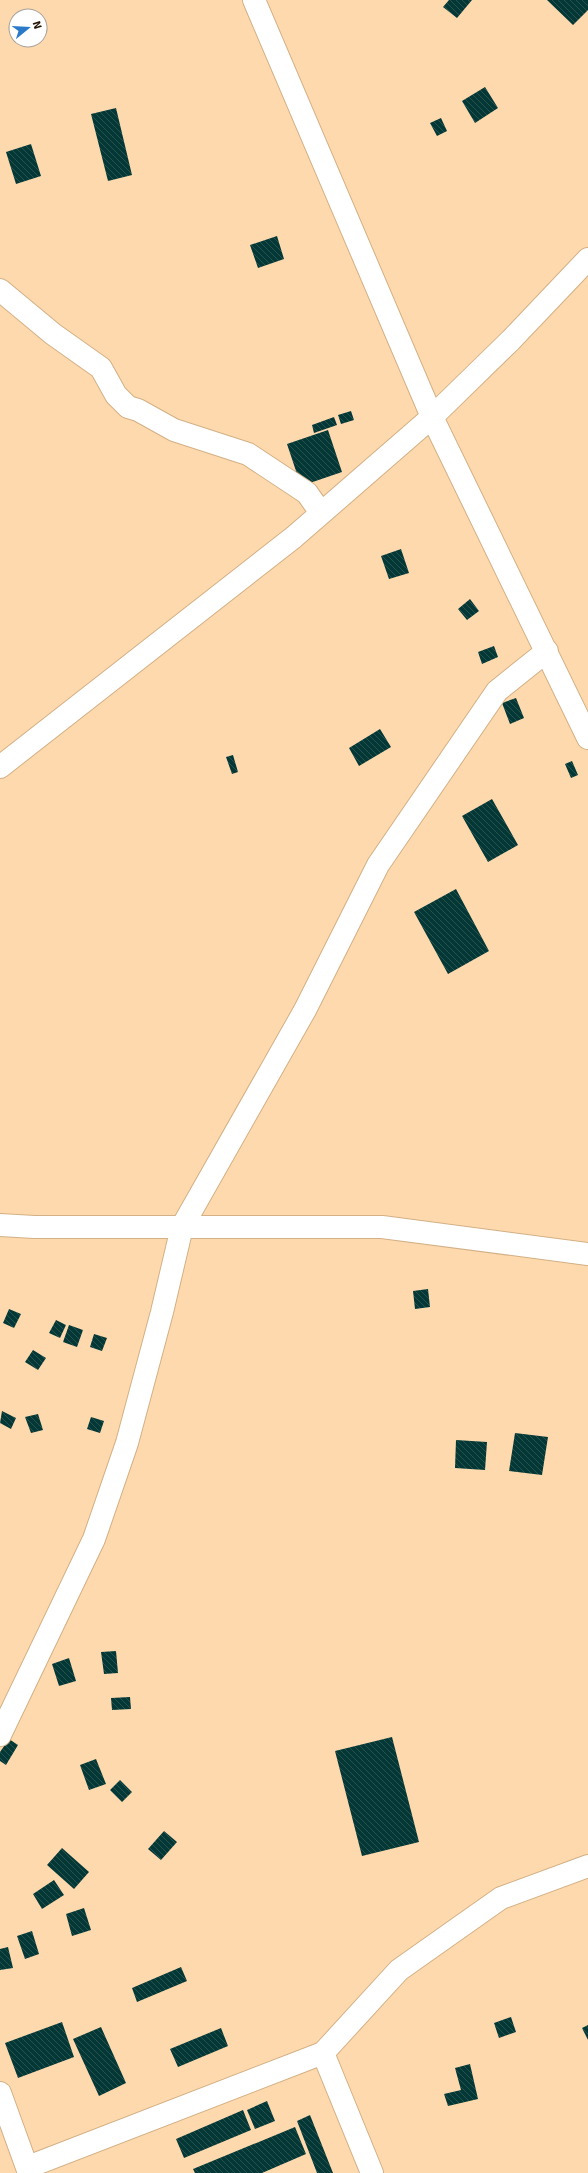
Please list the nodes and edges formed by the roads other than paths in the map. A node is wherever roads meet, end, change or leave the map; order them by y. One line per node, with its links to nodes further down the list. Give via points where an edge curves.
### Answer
1 (254, 0): 4 (street)
2 (588, 259): 4 (street)
3 (0, 290): 5 (street, via 53,334 101,368 116,395 128,407 174,430 248,454 307,493)
4 (432, 417): 5 (street); 6 (street)
5 (321, 513): 8 (street, via 294,538)
6 (547, 651): 7 (street); 10 (street, via 497,690 378,865 305,1010)
7 (588, 738)
8 (0, 767)
9 (0, 1225): 10 (street)
10 (182, 1227): 11 (street, via 382,1228); 12 (street, via 127,1443 94,1539)
11 (588, 1254)
12 (0, 1735)
13 (588, 1866): 14 (street, via 501,1898 399,1970)
14 (323, 2053): 16 (street); 17 (street)
15 (0, 2093): 16 (street)
16 (28, 2170)
17 (372, 2173)

